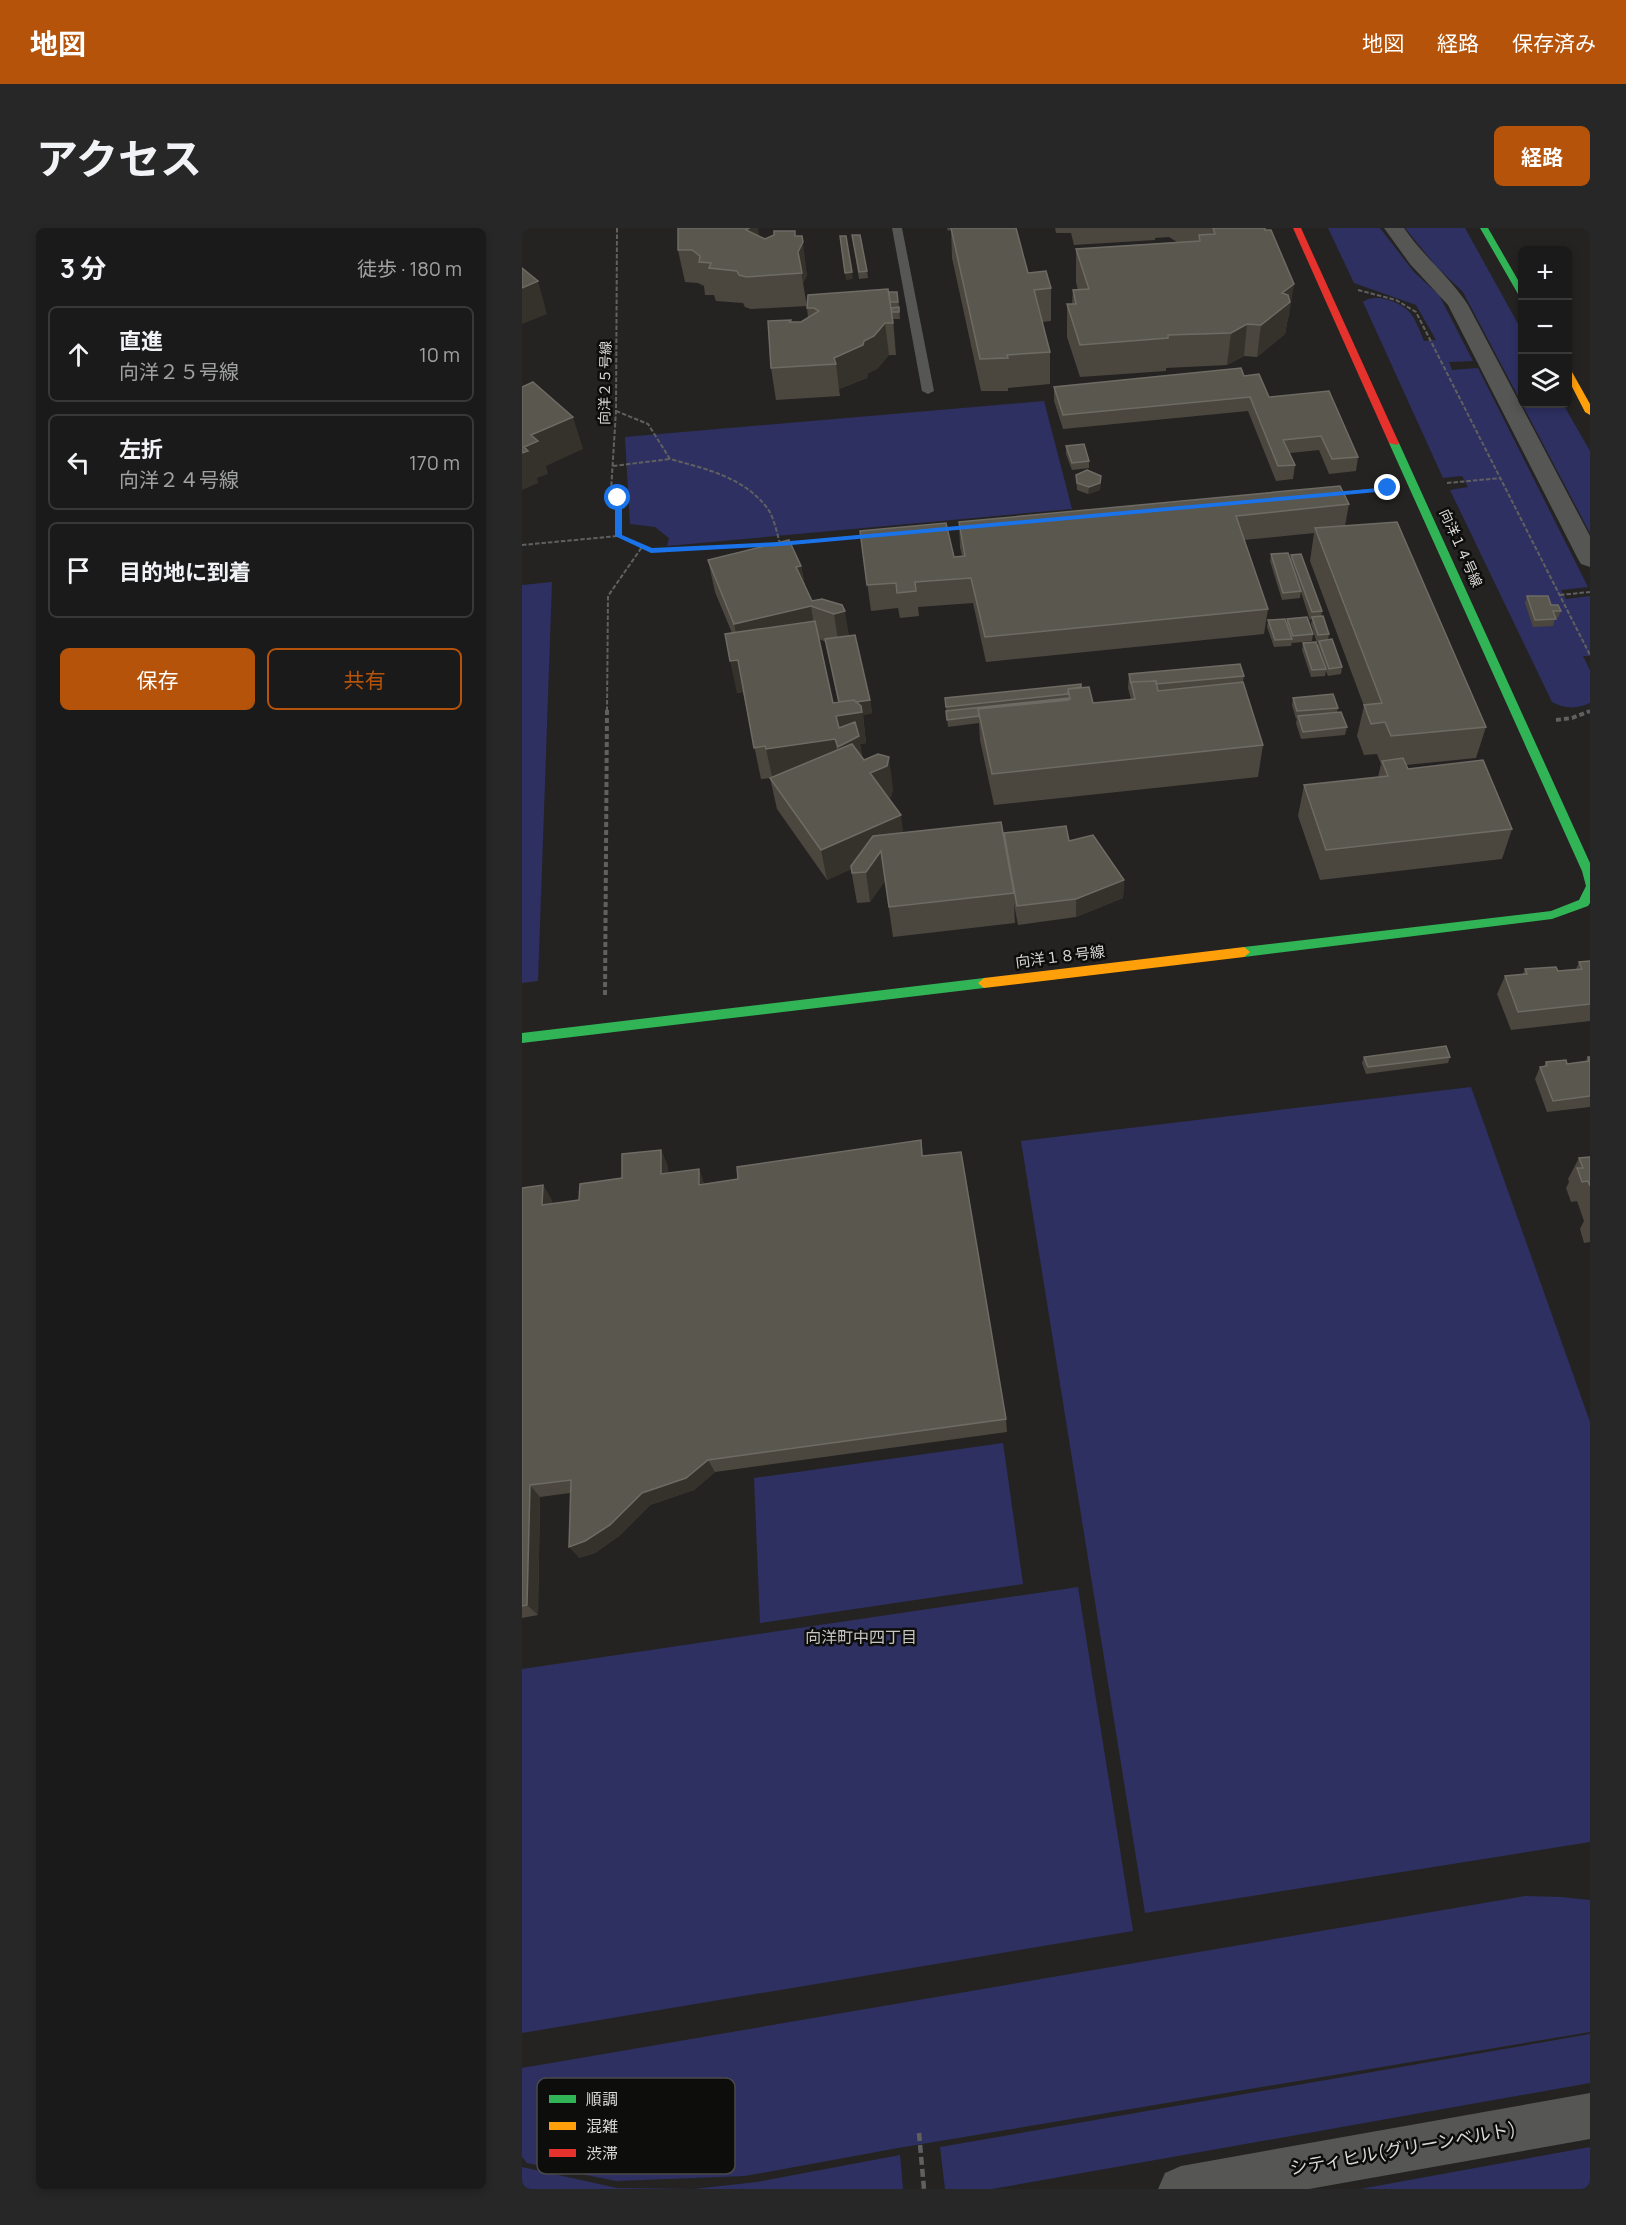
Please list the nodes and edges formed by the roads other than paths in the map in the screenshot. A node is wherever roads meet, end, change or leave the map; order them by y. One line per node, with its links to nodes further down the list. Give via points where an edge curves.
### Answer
1 (897, 228): 7 (lane)
2 (1297, 228): 10 (street, 向洋１４号線, via 1588,871)
3 (1395, 228): 9 (street, via 1425,269 1450,291)
4 (1484, 228): 5 (street)
5 (1518, 287)
6 (1572, 379): 8 (street)
7 (928, 391)
8 (1590, 412)
9 (1590, 559)
10 (1590, 883)
11 (1590, 888): 12 (street, 向洋１８号線, via 1584,903 1552,915)
12 (522, 1038)
13 (1590, 2116): 14 (street, シティヒル(グリーンベルト))
14 (1181, 2189)

